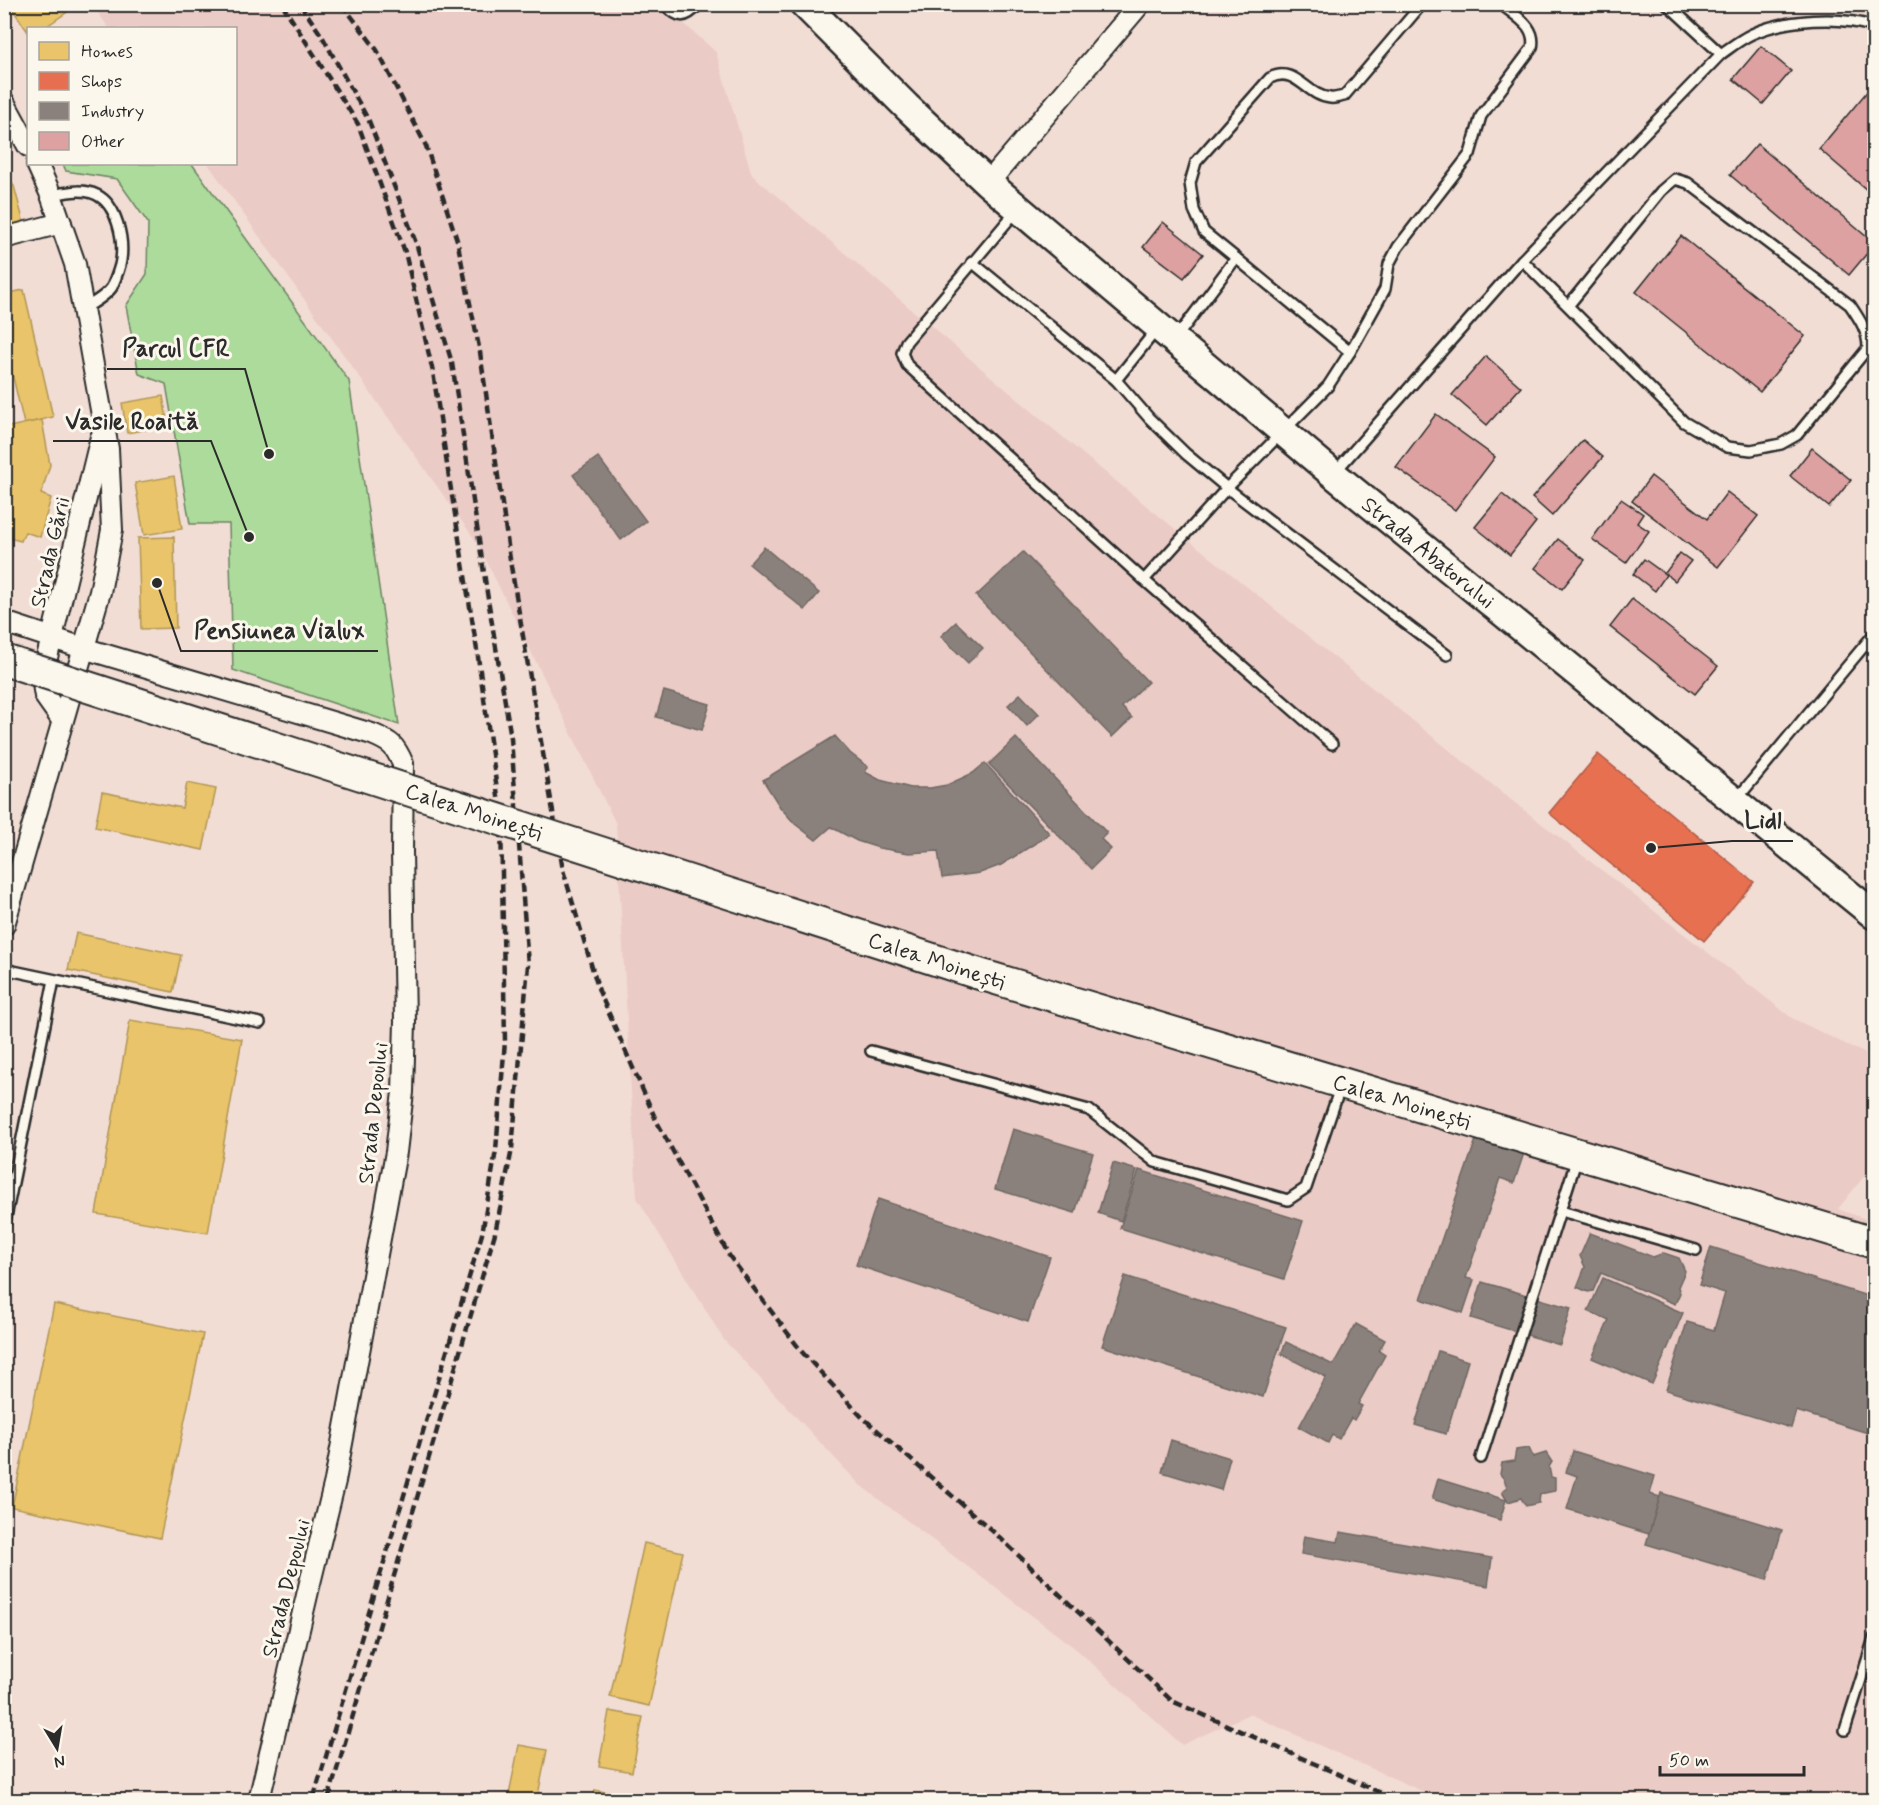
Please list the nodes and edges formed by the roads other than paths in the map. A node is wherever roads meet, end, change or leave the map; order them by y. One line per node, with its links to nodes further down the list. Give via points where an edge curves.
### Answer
1 (664, 4): 2 (lane, via 675,16 685,16)
2 (699, 4)
3 (804, 4): 13 (street, Strada Abatorului)
4 (1140, 4): 13 (street)
5 (1422, 4): 18 (lane, via 1344,96 1322,97 1286,74 1278,74 1270,78 1197,162 1190,183 1194,210 1204,232)
6 (1501, 4): 24 (lane, via 1532,30 1533,48 1481,116 1470,154 1398,247 1389,264 1385,289)
7 (1666, 4): 9 (lane)
8 (1875, 27): 9 (lane, via 1834,21 1785,22 1752,34)
9 (1720, 54): 19 (lane)
10 (4, 102): 11 (street)
11 (27, 144)
12 (37, 165): 14 (street, Strada Gării)
13 (988, 183): 15 (street, Strada Abatorului)
14 (51, 195): 16 (street, Strada Gării); 22 (lane, via 80,190 98,195 111,207 121,234 121,261 111,289)
15 (1018, 208): 20 (lane); 23 (street, Strada Abatorului)
16 (61, 223): 17 (street); 22 (street, Strada Gării, via 75,264)
17 (4, 238)
18 (1236, 258): 23 (lane); 24 (lane)
19 (1522, 260): 21 (lane); 28 (lane)
20 (972, 262): 25 (lane); 30 (lane, via 906,342 902,353 907,364)
21 (1568, 306): 21 (lane, via 1684,422 1727,447 1751,450 1781,444 1797,435 1868,348 1868,335 1850,305 1688,183 1675,180 1661,191)
22 (83, 309): 26 (street, Strada Gării)
23 (1167, 334): 25 (lane); 27 (street, Strada Abatorului)
24 (1350, 352): 27 (lane, via 1329,386)
25 (1116, 380): 29 (lane, via 1149,418)
26 (104, 425): 33 (street, Strada Gării); 34 (street, Strada Gării, via 112,530 100,592)
27 (1284, 431): 28 (street, Strada Abatorului); 29 (lane)
28 (1333, 474): 39 (street, Strada Abatorului)
29 (1227, 488): 30 (lane); 35 (lane)
30 (1144, 580): 38 (lane)
31 (4, 622): 33 (street, Strada Depoului)
32 (1875, 634): 39 (lane)
33 (53, 638): 34 (street, Strada Depoului); 37 (street, Strada Gării, via 42,678 45,696)
34 (83, 648): 37 (street, Strada Gării); 55 (street, Strada Depoului, via 372,734 388,741 403,764 405,1034 396,1152 335,1481)
35 (1447, 655)
36 (4, 660): 46 (main road, Calea Moinești, bridge, via 976,973)
37 (60, 726): 41 (street)
38 (1332, 744)
39 (1734, 802): 40 (street, Strada Abatorului)
40 (1875, 915)
41 (4, 925)
42 (4, 969): 43 (lane)
43 (54, 980): 44 (lane); 49 (lane)
44 (260, 1023)
45 (871, 1050): 46 (lane, via 1089,1110 1155,1162 1288,1200 1306,1188)
46 (1342, 1083): 47 (main road, Calea Moinești)
47 (1578, 1154): 48 (lane); 50 (main road, Calea Moinești)
48 (1561, 1211): 51 (lane); 52 (lane)
49 (4, 1227)
50 (1875, 1243)
51 (1696, 1250)
52 (1481, 1458)
53 (1875, 1638): 54 (lane)
54 (1845, 1730)
55 (259, 1800)

